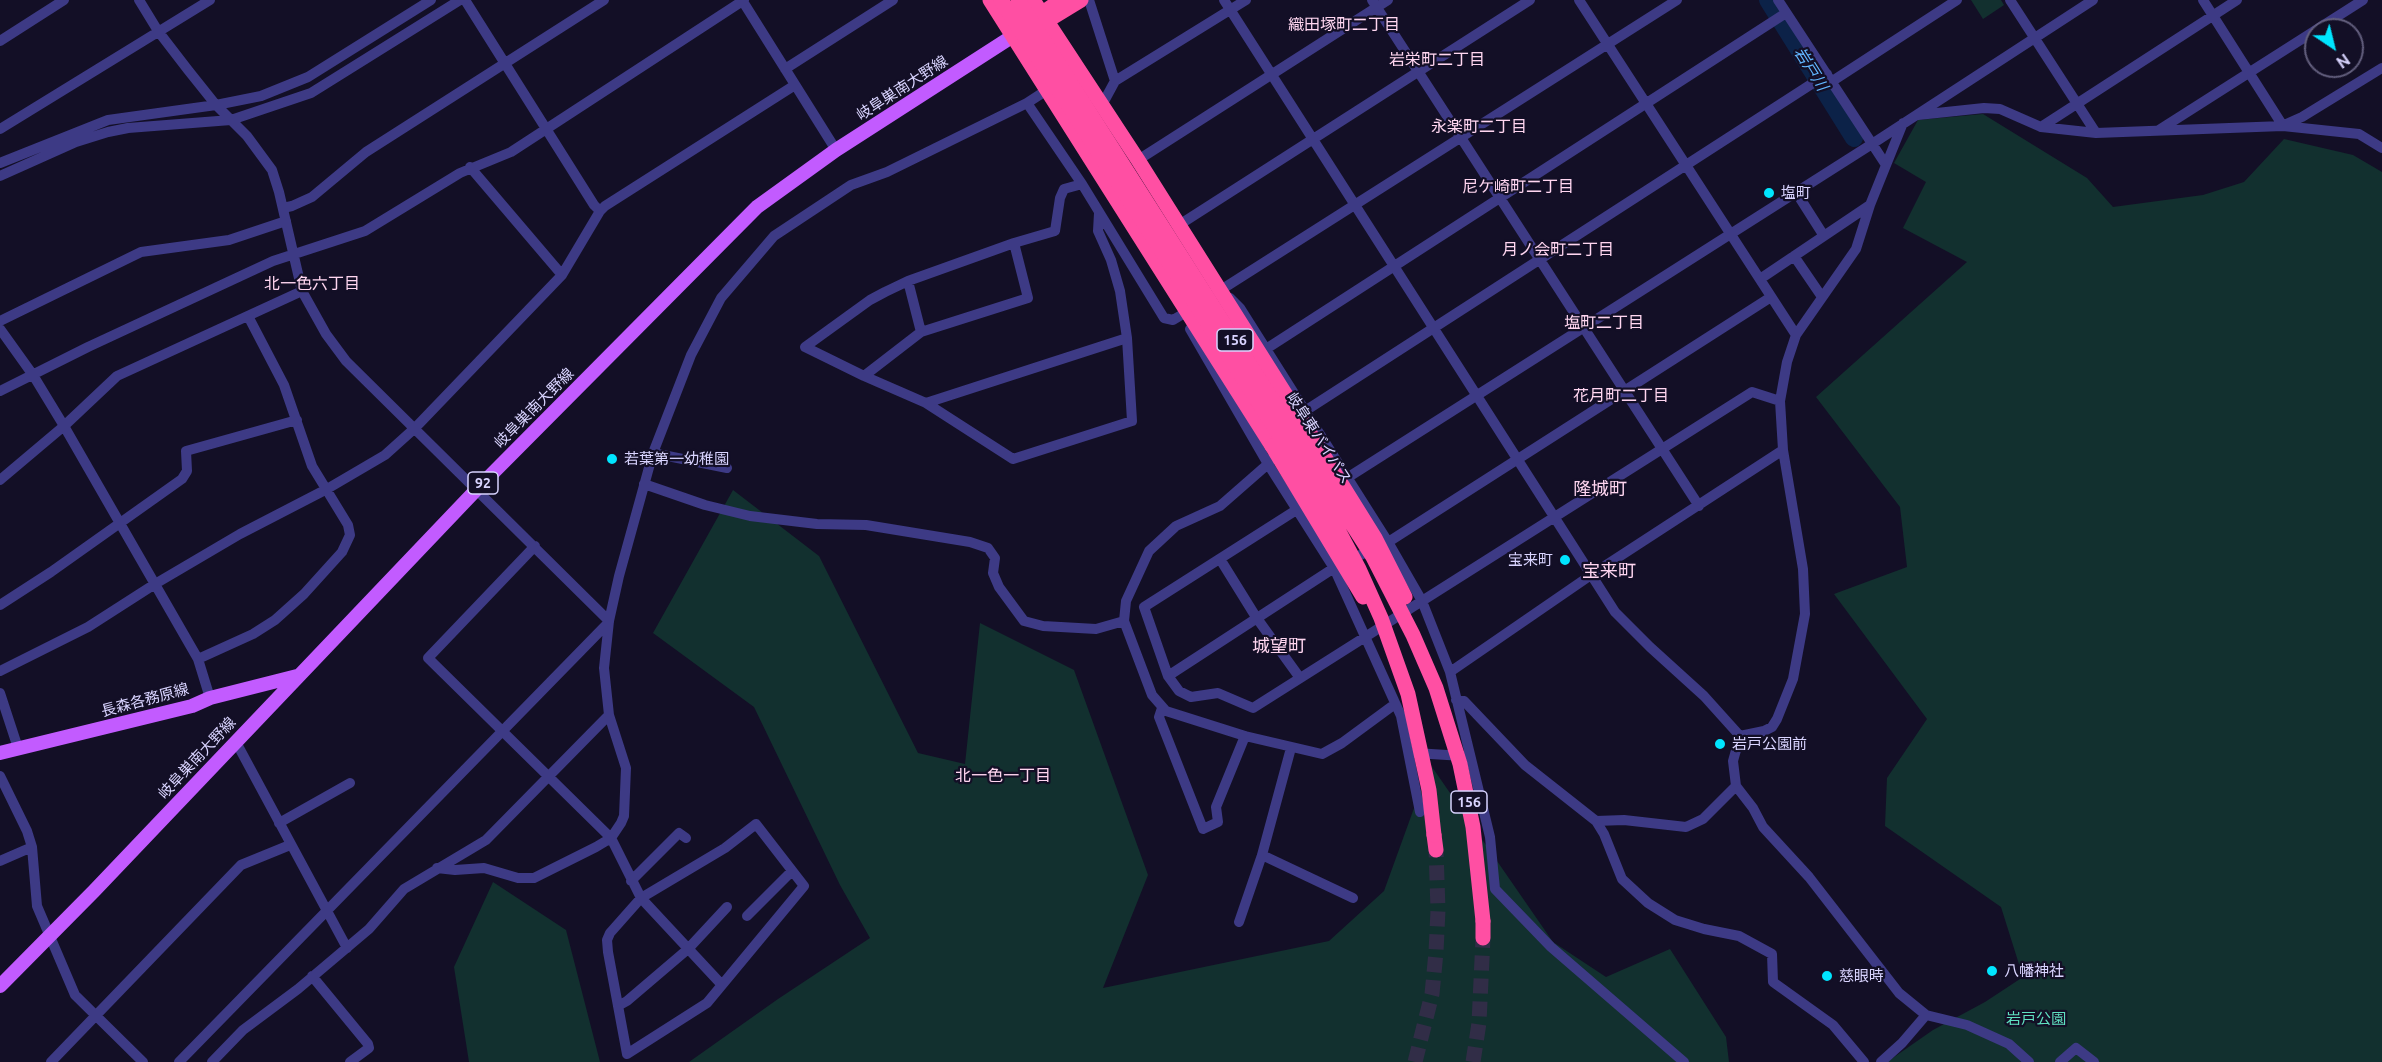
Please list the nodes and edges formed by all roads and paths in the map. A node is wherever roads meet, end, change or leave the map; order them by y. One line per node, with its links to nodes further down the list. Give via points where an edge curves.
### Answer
1 (64, 0): 39 (street)
2 (139, 0): 35 (street)
3 (210, 0): 35 (street)
4 (431, 0): 54 (street, via 308,77 261,96)
5 (460, 0): 57 (street, via 311,93)
6 (465, 0): 41 (street)
7 (604, 0): 41 (street)
8 (743, 0): 43 (street); 62 (street)
9 (893, 0): 43 (street)
10 (990, 0): 36 (highway, 156)
11 (1001, 0): 149 (highway, 156, bridge, via 1328,511 1369,589)
12 (1018, 0): 155 (highway, 岐阜東バイパス / 156, bridge, via 1367,548)
13 (1061, 0): 31 (highway)
14 (1081, 0): 31 (highway)
15 (1089, 0): 48 (street)
16 (1224, 0): 30 (street)
17 (1246, 0): 30 (street)
18 (1388, 0): 29 (street)
19 (1530, 0): 44 (street)
20 (1579, 0): 40 (street)
21 (1677, 0): 40 (street)
22 (1778, 0): 32 (street)
23 (1957, 0): 47 (street)
24 (2010, 0): 37 (street)
25 (2093, 0): 37 (street)
26 (2203, 0): 33 (street)
27 (2237, 0): 33 (street)
28 (2363, 0): 34 (street)
29 (1374, 4): 44 (street); 46 (street)
30 (1230, 10): 46 (street); 48 (street)
31 (1041, 11): 36 (highway); 55 (highway, 156)
32 (1786, 13): 47 (street); 52 (street)
33 (2213, 15): 45 (street); 53 (street)
34 (2335, 18)
35 (158, 31): 54 (street); 61 (street)
36 (1013, 36): 50 (highway, 156); 69 (main road, 岐阜巣南大野線 / 92)
37 (2034, 38): 53 (street); 56 (street)
38 (2304, 38): 45 (street)
39 (0, 41)
40 (1608, 44): 52 (street); 65 (street)
41 (505, 63): 62 (street); 81 (street, via 366,152 312,197)
42 (2382, 68): 59 (street)
43 (785, 69): 49 (street)
44 (1418, 72): 65 (street); 66 (street)
45 (2250, 73): 59 (street); 63 (street)
46 (1271, 75): 66 (street); 70 (street)
47 (1828, 77): 67 (street); 72 (street)
48 (1114, 81): 55 (street)
49 (795, 85): 69 (street); 82 (street)
50 (1047, 90): 51 (street); 100 (highway, 156)
51 (1027, 103): 76 (street); 123 (street, via 887,172 851,185 774,236 721,298 691,355)
52 (1646, 103): 72 (street); 78 (street)
53 (2076, 103): 60 (street); 64 (street)
54 (216, 105): 57 (street); 71 (street, via 108,120)
55 (1102, 105): 70 (highway, 156)
56 (1915, 116): 58 (street); 60 (street, via 2000,109)
57 (231, 120): 75 (street, via 108,132); 81 (street, via 272,170)
58 (1903, 123): 67 (street); 73 (street)
59 (2283, 126): 63 (street); 68 (street, via 2359,134)
60 (2041, 127): 64 (street)
61 (0, 129)
62 (548, 129): 74 (street, via 511,152); 82 (street)
63 (2157, 131): 64 (street)
64 (2096, 134)
65 (1461, 138): 78 (street); 79 (street)
66 (1313, 140): 79 (street); 85 (street)
67 (1872, 144): 73 (street); 77 (street)
68 (2382, 148)
69 (836, 150): 131 (main road, 岐阜巣南大野線 / 92, via 757,207)
70 (1138, 159): 85 (highway, 156)
71 (0, 163)
72 (1686, 165): 86 (street); 91 (street)
73 (1886, 165): 80 (street)
74 (470, 167): 89 (street, via 365,231); 93 (street)
75 (0, 176)
76 (1082, 184): 83 (street); 88 (street, via 1064,189 1055,231)
77 (1796, 192): 86 (street); 87 (street)
78 (1500, 198): 91 (street); 92 (street)
79 (1354, 205): 92 (street); 96 (street)
80 (1870, 205): 87 (street); 99 (street, via 1856,249)
81 (283, 208): 84 (street)
82 (600, 211): 93 (street)
83 (1099, 213): 100 (street, via 1164,318 1173,320); 108 (street, via 1098,231 1120,291)
84 (286, 221): 89 (street); 102 (street, via 229,240 141,252)
85 (1179, 225): 96 (highway, 156)
86 (1731, 234): 94 (street); 103 (street)
87 (1824, 236): 90 (street)
88 (1014, 243): 95 (street); 106 (street, via 1028,298)
89 (293, 253): 97 (street); 110 (street)
90 (1794, 256): 94 (street); 99 (street)
91 (1540, 260): 103 (street); 104 (street)
92 (1394, 267): 104 (street); 109 (street)
93 (562, 275): 120 (street)
94 (1760, 279): 98 (street)
95 (908, 281): 106 (street); 111 (street, via 870,300 805,347)
96 (1221, 290): 100 (street); 109 (street, via 1240,308); 117 (highway, 156, via 1239,323)
97 (302, 291): 101 (street); 120 (street, via 346,361)
98 (1771, 297): 107 (street); 112 (street)
99 (1822, 297): 107 (street)
100 (1187, 311): 125 (street, via 1190,329); 149 (highway, 156, bridge, via 1324,530 1367,605 1386,650)
101 (248, 316): 118 (street, via 273,360); 119 (street, via 117,376)
102 (0, 321)
103 (1584, 327): 112 (street); 114 (street)
104 (1433, 328): 114 (street); 117 (street)
105 (0, 329): 110 (street)
106 (921, 332): 111 (street)
107 (1796, 335): 115 (street)
108 (1127, 338): 116 (street); 116 (street, via 1132,421 1013,459)
109 (1266, 349): 117 (street)
110 (33, 375): 113 (street); 119 (street)
111 (864, 376): 116 (street)
112 (1624, 390): 121 (street); 124 (street)
113 (0, 391)
114 (1476, 396): 124 (street); 127 (street)
115 (1780, 401): 121 (street, via 1752,392); 122 (street)
116 (926, 404)
117 (1301, 411): 125 (street); 127 (street); 155 (highway, 156, bridge, via 1386,557 1431,653 1439,676)
118 (297, 420): 130 (street, via 312,466); 135 (street, via 186,451 187,471 182,479)
119 (64, 426): 128 (street); 135 (street)
120 (415, 428): 130 (street, via 385,455); 131 (street)
121 (1662, 448): 132 (street); 134 (street)
122 (1783, 450): 132 (street); 164 (street, via 1803,569 1805,614 1793,679 1777,719 1764,731)
123 (653, 453): 126 (street); 129 (street)
124 (1517, 459): 134 (street); 136 (street)
125 (1268, 464): 133 (street); 146 (street, via 1220,506 1176,526 1149,551 1126,601)
126 (727, 468)
127 (1347, 478): 133 (street); 136 (street)
128 (0, 480)
129 (644, 484): 145 (street); 146 (street, via 750,516 866,525 970,542 988,548 995,558 993,573 999,587 1024,621 1096,629)
130 (327, 489): 141 (street); 148 (street, via 348,525 350,535 342,552 275,620)
131 (477, 489): 137 (street); 152 (main road, 岐阜巣南大野線 / 92)
132 (1699, 506): 140 (street)
133 (1297, 510): 138 (street); 139 (street)
134 (1554, 515): 140 (street); 142 (street)
135 (120, 522): 141 (street); 143 (street)
136 (1388, 542): 139 (street); 142 (street)
137 (535, 546): 145 (street); 162 (street, via 428,658)
138 (1220, 559): 144 (street); 153 (street, via 1144,607)
139 (1334, 568): 144 (street); 147 (street)
140 (1592, 575): 151 (street); 164 (street, via 1615,612 1704,696)
141 (155, 584): 148 (street); 150 (street, via 88,627)
142 (1422, 601): 147 (street); 151 (street)
143 (0, 605)
144 (1257, 617): 153 (street); 154 (street)
145 (609, 621): 161 (street, via 604,668); 162 (street)
146 (1124, 621): 160 (street, via 1152,695)
147 (1365, 638): 154 (street); 159 (street)
148 (198, 659): 157 (street)
149 (1398, 663): 180 (highway, 156, bridge, via 1419,740)
150 (0, 671)
151 (1450, 672): 158 (street)
152 (297, 676): 157 (main road, 長森各務原線); 165 (main road, 岐阜巣南大野線 / 92)
153 (1168, 676): 154 (street, via 1179,691 1191,697 1218,693 1253,708)
154 (1299, 678)
155 (1436, 688): 195 (highway, 岐阜東バイパス / 156, bridge, via 1470,807)
156 (0, 693): 166 (street)
157 (210, 698): 166 (main road, 長森各務原線, via 192,706)
158 (1456, 700): 170 (street); 176 (street, via 1464,701 1525,765)
159 (1395, 704): 167 (street, via 1342,744 1322,754); 169 (street)
160 (1162, 708): 163 (street); 163 (street, via 1159,717 1203,830 1218,822 1216,807)
161 (609, 714): 171 (street); 178 (street, via 626,768 624,816)
162 (503, 732): 171 (street); 191 (street)
163 (1245, 736): 167 (street)
164 (1740, 736): 174 (street, via 1733,761)
165 (236, 742): 177 (street); 194 (main road, 岐阜巣南大野線 / 92)
166 (18, 748): 168 (main road, 長森各務原線)
167 (1291, 748): 183 (street)
168 (0, 753)
169 (1409, 753): 170 (street); 175 (street)
170 (1470, 756): 209 (street, via 1491,837 1495,889 1551,947)
171 (547, 775): 178 (street); 185 (street, via 486,840)
172 (0, 776): 182 (street)
173 (350, 783): 177 (street)
174 (1736, 786): 176 (street, via 1703,819 1686,827); 202 (street, via 1763,827 1809,877 1899,993)
175 (1420, 812)
176 (1596, 821): 210 (street, via 1622,879 1648,903 1676,920 1739,936 1772,954 1773,982 1833,1025)
177 (279, 823): 181 (street)
178 (611, 837): 185 (street, via 534,878 518,878 484,868); 187 (street)
179 (686, 838): 187 (street, via 679,833)
180 (1435, 843)
181 (290, 845): 191 (street); 203 (street, via 241,865)
182 (32, 847): 184 (street); 194 (street, via 38,906)
183 (1262, 855): 189 (street); 193 (street)
184 (0, 861)
185 (437, 868): 196 (street, via 404,889)
186 (792, 871): 188 (street, via 756,824 725,848); 192 (street); 199 (street, via 804,886)
187 (631, 881): 188 (street)
188 (641, 898): 197 (street); 201 (street, via 607,940)
189 (1353, 898)
190 (727, 907): 197 (street)
191 (326, 911): 196 (street); 206 (street)
192 (747, 916)
193 (1239, 922)
194 (50, 934): 200 (main road, 岐阜巣南大野線 / 92); 203 (street, via 75,995)
195 (1483, 938)
196 (347, 948): 198 (street)
197 (688, 949): 199 (street); 201 (street)
198 (312, 976): 207 (street, via 236,1037); 208 (street, via 368,1044)
199 (722, 985): 201 (street, via 707,1003 627,1054)
200 (0, 986)
201 (618, 1006)
202 (1926, 1015): 211 (street); 212 (street, via 1967,1025 2009,1044)
203 (96, 1016): 204 (street); 205 (street)
204 (51, 1062)
205 (143, 1062)
206 (179, 1062)
207 (212, 1062)
208 (350, 1062)
209 (1684, 1062)
210 (1864, 1062)
211 (1881, 1062)
212 (2029, 1062)
213 (2061, 1062): 214 (street, via 2076,1048)
214 (2094, 1062)

